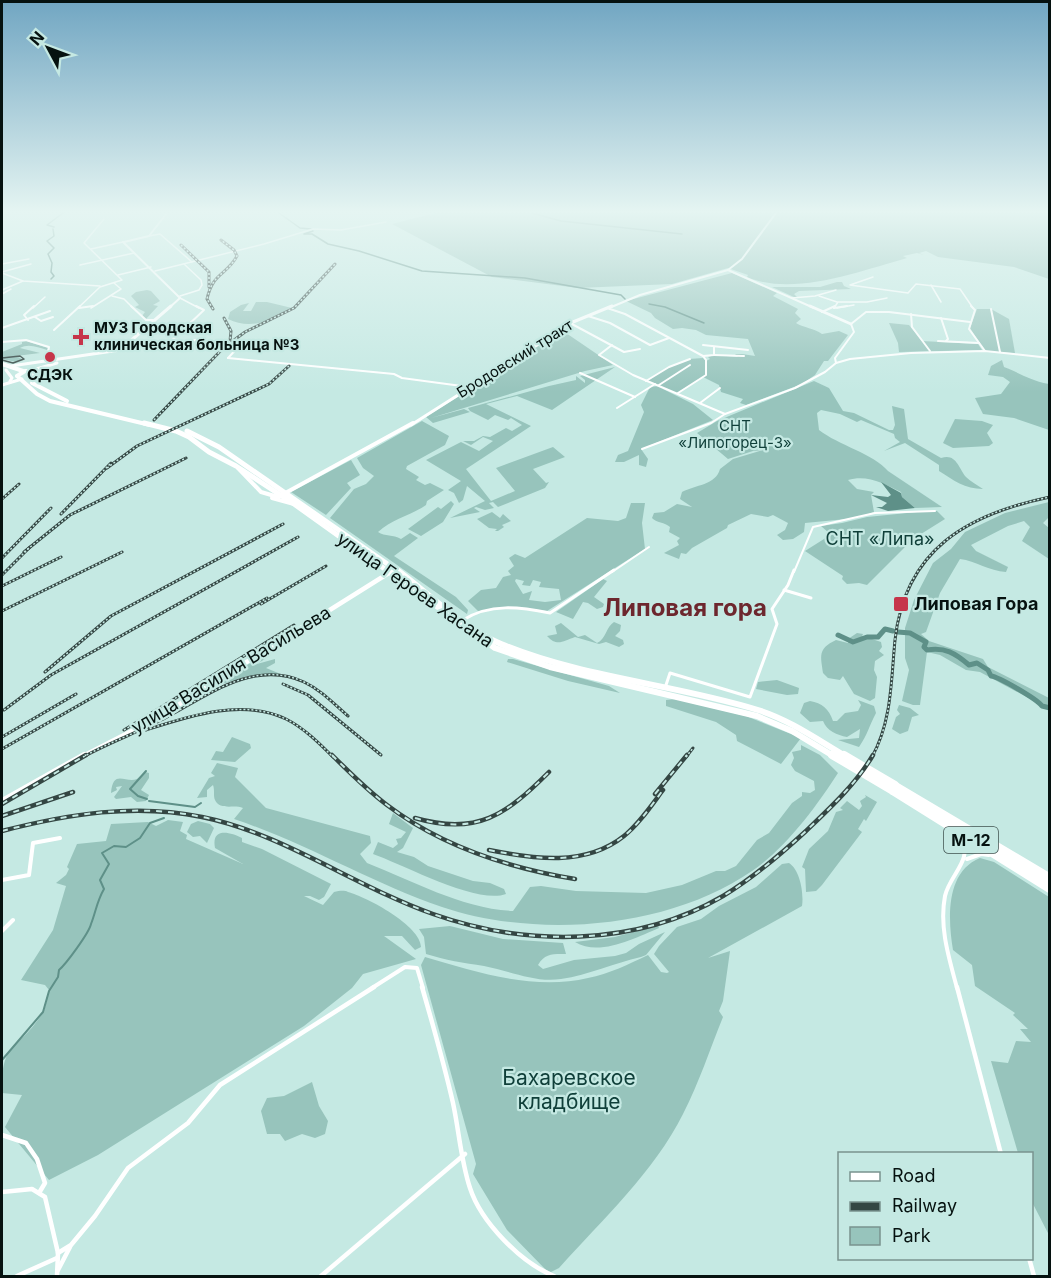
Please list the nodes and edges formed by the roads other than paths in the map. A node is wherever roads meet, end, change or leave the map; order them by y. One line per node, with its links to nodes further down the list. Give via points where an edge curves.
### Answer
1 (3, 273): 10 (street)
2 (116, 273): 8 (street)
3 (128, 273): 8 (street)
4 (157, 273): 21 (street)
5 (193, 273): 21 (street, via 202,285)
6 (719, 273): 28 (street, Бродовский тракт)
7 (734, 273): 22 (street)
8 (118, 275): 11 (street, via 122,280)
9 (873, 277): 12 (street, via 850,284 908,293 914,284)
10 (23, 281): 13 (street); 14 (street)
11 (115, 283): 13 (street); 18 (street, via 121,287)
12 (931, 285): 25 (street); 40 (street, via 960,289 975,310)
13 (103, 286): 27 (street)
14 (9, 288): 15 (street); 17 (street, via 12,290)
15 (2, 290)
16 (836, 290): 19 (street)
17 (2, 294)
18 (110, 295): 27 (street, via 90,308); 39 (street, via 124,298 146,320)
19 (817, 296): 22 (street); 24 (street)
20 (45, 297): 38 (street, via 24,315)
21 (180, 297): 39 (street); 49 (street, via 204,310)
22 (792, 298): 32 (street)
23 (887, 298): 24 (street)
24 (837, 302): 29 (street)
25 (941, 302)
26 (854, 305): 29 (street)
27 (78, 308): 44 (street)
28 (605, 308): 34 (street, Бродовский тракт); 45 (street)
29 (834, 308): 32 (street)
30 (991, 309): 59 (street)
31 (50, 311): 35 (street)
32 (822, 312): 42 (street)
33 (911, 314): 37 (street); 42 (street, via 866,312); 58 (street, via 912,327)
34 (586, 316): 41 (street, Бродовский тракт); 45 (street, via 610,323 650,345)
35 (35, 317): 36 (street, via 41,321); 38 (street)
36 (52, 317)
37 (941, 318): 40 (street); 48 (street)
38 (28, 320): 43 (street)
39 (155, 320): 56 (street)
40 (970, 322): 50 (street, via 969,329)
41 (570, 324): 51 (street); 80 (street, Бродовский тракт)
42 (851, 324): 67 (street, via 854,332 835,358)
43 (2, 328)
44 (54, 330)
45 (670, 338): 61 (street)
46 (938, 341): 48 (street)
47 (2, 342): 66 (street, via 30,339 48,347)
48 (946, 342): 50 (street)
49 (168, 344): 56 (street); 80 (street, via 195,340 243,342 228,358 384,373)
50 (979, 344): 57 (street)
51 (612, 345): 54 (street, via 627,353); 75 (street, via 599,355)
52 (703, 345): 53 (street)
53 (714, 347): 55 (street); 60 (street)
54 (640, 349)
55 (748, 350)
56 (121, 351): 64 (street)
57 (985, 351): 58 (street); 59 (street)
58 (931, 352): 67 (street)
59 (1000, 352): 63 (street)
60 (714, 355): 61 (street); 62 (street)
61 (704, 356): 82 (street, via 706,375)
62 (744, 356)
63 (1050, 358)
64 (65, 359): 66 (street); 70 (street)
65 (690, 359): 75 (street)
66 (46, 362): 69 (street)
67 (836, 363): 88 (street, via 795,388)
68 (690, 365): 78 (street)
69 (3, 366): 71 (main road); 74 (main road, улица Героев Хасана); 76 (street, via 12,378)
70 (45, 368): 71 (street); 73 (street)
71 (29, 371): 73 (main road); 74 (main road)
72 (579, 373): 83 (street)
73 (35, 375): 74 (main road); 84 (main road, улица Героев Хасана, via 32,383)
74 (19, 377): 76 (street); 77 (main road, улица Героев Хасана)
75 (646, 381): 78 (street)
76 (8, 383): 77 (street); 79 (street)
77 (27, 385): 85 (main road, улица Героев Хасана)
78 (656, 385): 82 (street); 83 (street)
79 (2, 386)
80 (469, 387): 95 (street, Бродовский тракт, via 403,430)
81 (720, 388): 86 (street)
82 (677, 393): 86 (street)
83 (635, 397): 87 (street)
84 (62, 400): 85 (main road, via 49,394 44,396); 89 (main road, улица Героев Хасана, via 182,429)
85 (56, 402): 90 (main road, улица Героев Хасана, via 176,431)
86 (700, 403): 88 (street)
87 (617, 408)
88 (725, 414): 91 (street)
89 (212, 444): 90 (main road, via 211,448); 92 (main road, улица Героев Хасана)
90 (203, 447): 93 (main road, улица Героев Хасана)
91 (642, 449)
92 (224, 451): 93 (main road); 95 (main road, улица Героев Хасана)
93 (215, 455): 94 (main road, улица Героев Хасана)
94 (236, 466): 95 (main road, улица Героев Хасана); 96 (street)
95 (283, 494): 96 (street); 97 (main road, улица Героев Хасана); 100 (main road, улица Героев Хасана)
96 (269, 496): 97 (street)
97 (294, 504): 100 (main road, улица Героев Хасана)
98 (935, 511): 101 (street, via 875,513 813,526)
99 (649, 547): 103 (street, via 550,614 513,607 471,614)
100 (393, 571): 103 (main road, улица Героев Хасана); 104 (main road, улица Героев Хасана, via 474,635 508,654 550,668); 106 (street, улица Василия Васильева, via 159,717)
101 (784, 590): 102 (street); 104 (street, via 772,609 777,624 752,696 747,698 670,673)
102 (812, 598)
103 (463, 620): 104 (main road, улица Героев Хасана, via 489,638 529,655)
104 (664, 691): 105 (main road, улица Героев Хасана, via 776,723)
105 (894, 788): 107 (highway, М-12); 111 (highway, М-12)
106 (2, 801)
107 (955, 830): 109 (highway, М-12); 110 (street, via 967,847)
108 (60, 838): 112 (street, via 33,843 29,875)
109 (1001, 859): 110 (street, via 981,854); 113 (highway, М-12)
110 (966, 860): 117 (street, via 949,884 944,936)
111 (1050, 879)
112 (2, 880)
113 (1050, 889)
114 (13, 920): 115 (street)
115 (2, 931)
116 (2, 1135): 120 (street, via 26,1143 37,1159 45,1183)
117 (1000, 1152)
118 (465, 1155): 121 (street, via 417,968 405,967 220,1085 189,1123 128,1168 107,1202); 126 (street); 127 (street, via 473,1196 491,1223 528,1262 544,1274)
119 (2, 1192): 120 (street, via 32,1189)
120 (39, 1193): 122 (street, via 45,1197)
121 (71, 1245): 122 (street); 124 (street)
122 (57, 1255): 124 (street); 125 (street)
123 (1030, 1260): 128 (street)
124 (57, 1275)
125 (17, 1276)
126 (321, 1276)
127 (556, 1276)
128 (1034, 1276)

